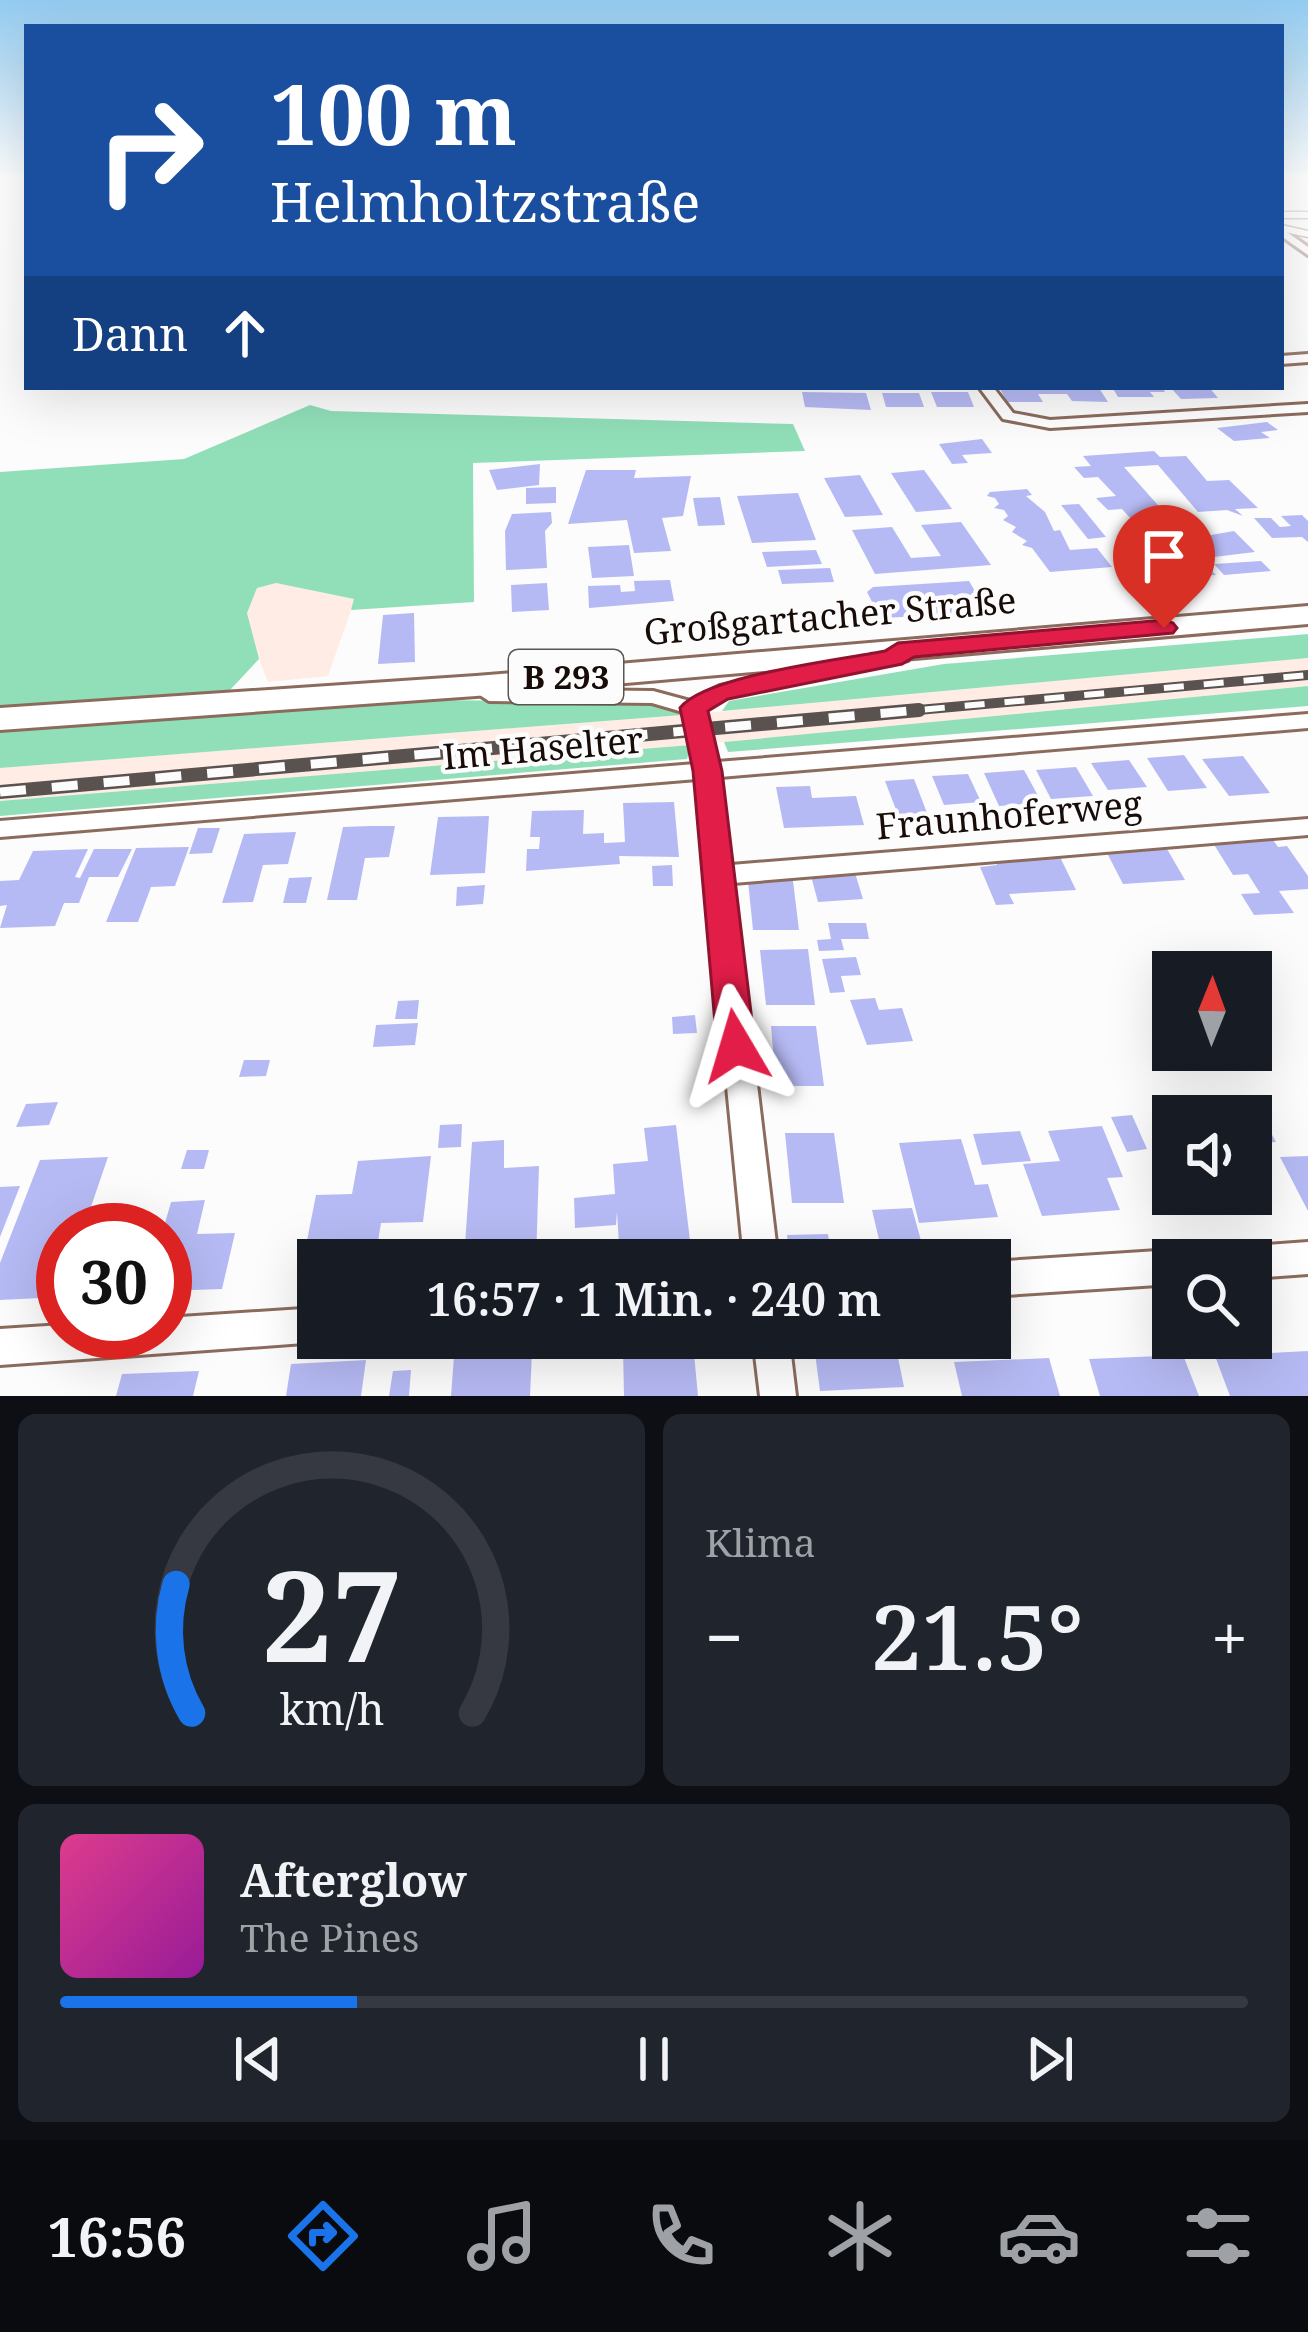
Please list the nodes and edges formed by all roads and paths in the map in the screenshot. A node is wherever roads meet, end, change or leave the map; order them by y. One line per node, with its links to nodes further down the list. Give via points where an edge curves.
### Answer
1 (988, 390): 2 (street, via 1008,416 1050,424)
2 (1308, 408)
3 (1308, 615): 4 (main road, Großgartacher Straße / B 293)
4 (898, 651): 5 (main road, Großgartacher Straße / B 293); 6 (street, via 902,656 720,692)
5 (476, 686): 6 (street, via 489,695 653,697); 7 (main road, Großgartacher Straße / B 293)
6 (693, 708): 9 (street)
7 (0, 719)
8 (1308, 721): 9 (street, Im Haselter)
9 (707, 771): 11 (street, Im Haselter); 12 (street)
10 (1308, 827): 12 (street, Fraunhoferweg)
11 (0, 829)
12 (716, 874): 13 (street)
13 (759, 1239)
14 (1308, 1258): 15 (street)
15 (1272, 1261)
16 (1152, 1268): 17 (street)
17 (1011, 1278)
18 (297, 1326): 19 (street)
19 (0, 1347)
20 (773, 1359): 21 (street)
21 (778, 1396)

